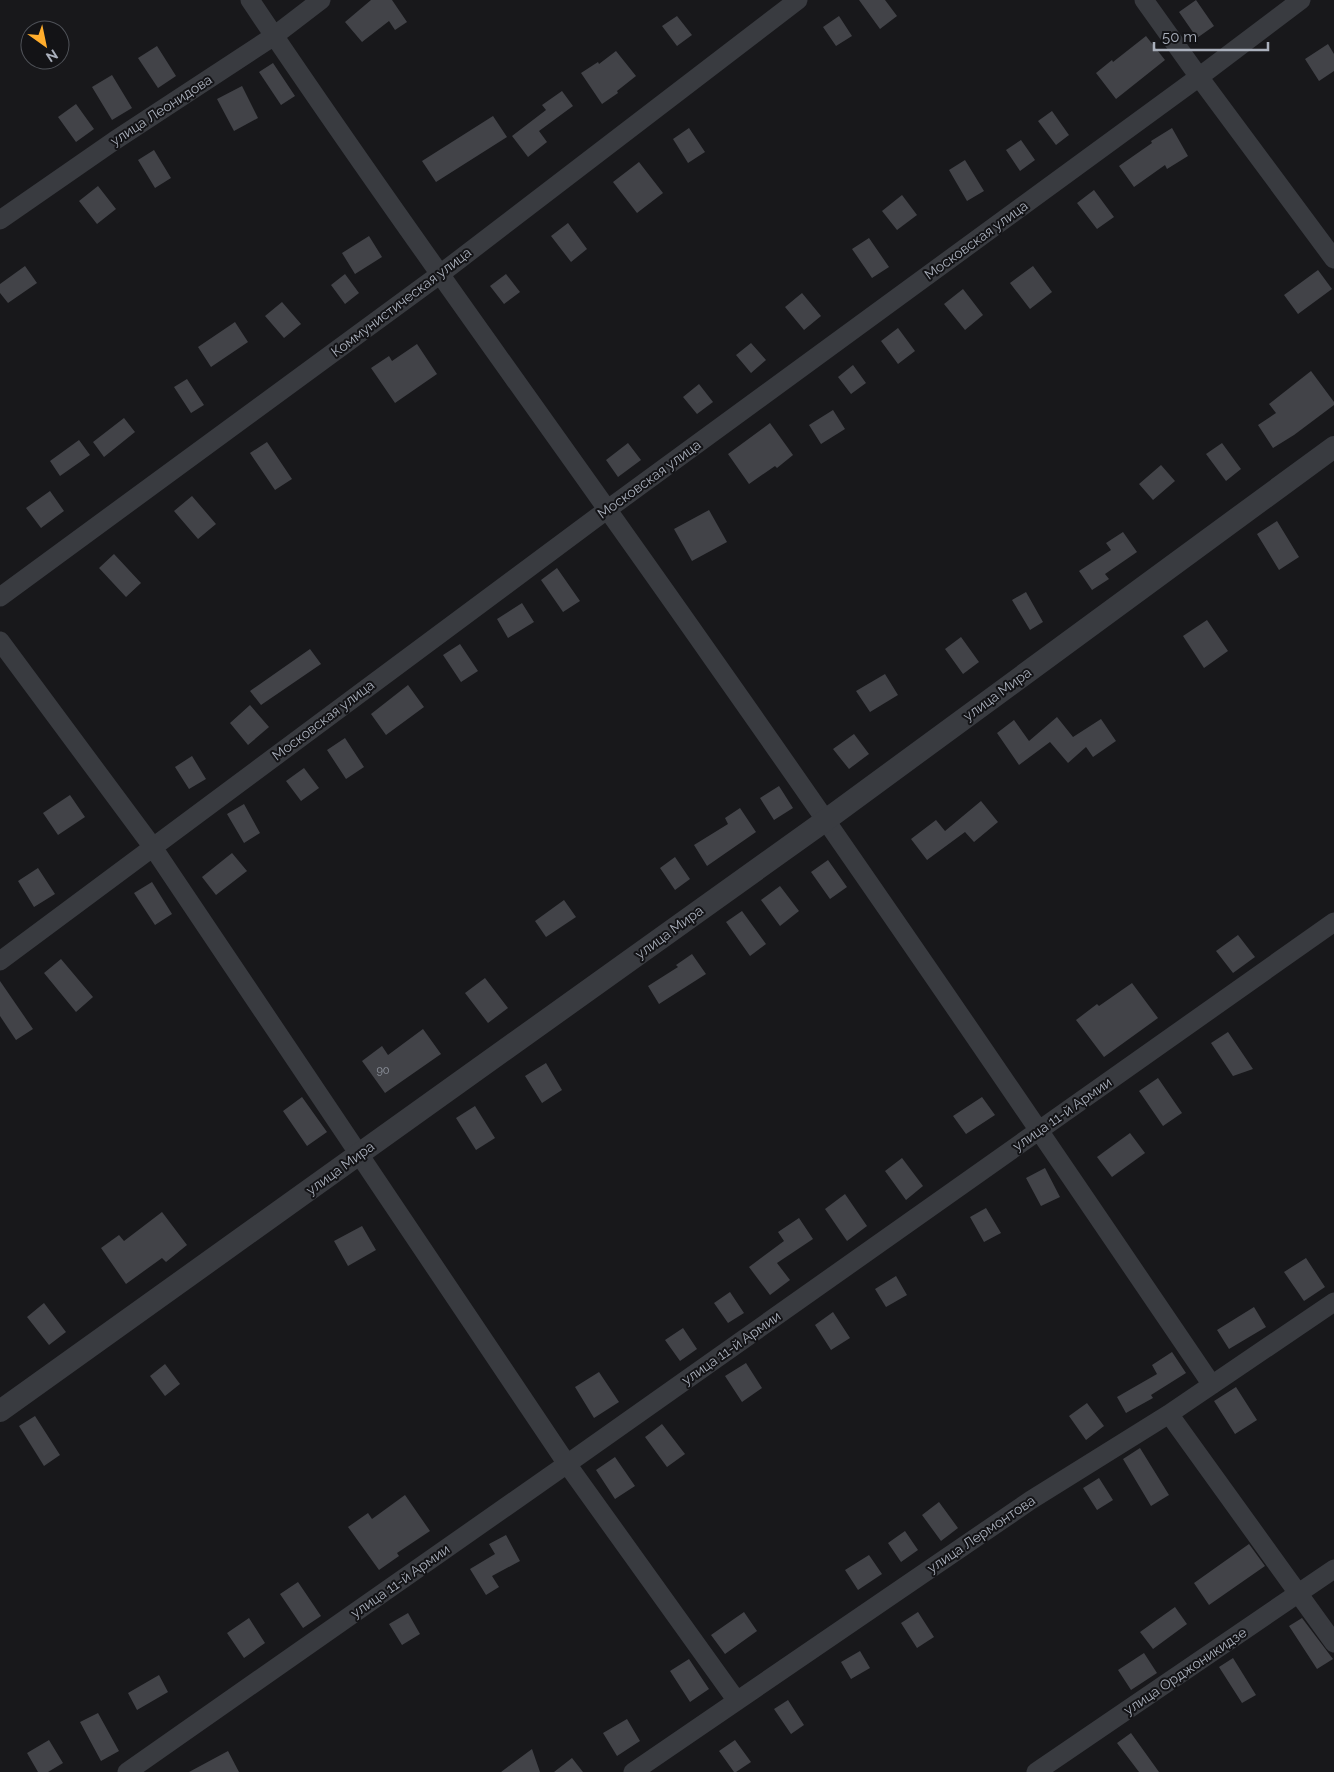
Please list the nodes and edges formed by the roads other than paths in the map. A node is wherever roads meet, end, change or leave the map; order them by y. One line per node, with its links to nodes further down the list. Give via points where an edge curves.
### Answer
1 (250, 0): 6 (street)
2 (321, 0): 6 (street, улица Леонидова)
3 (798, 0): 10 (street, Коммунистическая улица)
4 (1144, 0): 7 (street)
5 (1301, 0): 7 (street, Московская улица)
6 (274, 36): 8 (street, улица Леонидова); 10 (street)
7 (1199, 77): 9 (street); 12 (street, Московская улица)
8 (0, 220)
9 (1334, 259)
10 (439, 275): 12 (street); 13 (street, Коммунистическая улица)
11 (1334, 447): 15 (street, улица Мира)
12 (608, 509): 15 (street); 16 (street, Московская улица)
13 (0, 597)
14 (0, 641): 16 (street)
15 (826, 820): 19 (street); 20 (street, улица Мира)
16 (152, 846): 18 (street, Московская улица); 20 (street)
17 (1334, 922): 19 (street, улица 11-й Армии)
18 (0, 961)
19 (1039, 1131): 22 (street); 25 (street, улица 11-й Армии)
20 (360, 1154): 23 (street, улица Мира); 25 (street)
21 (1334, 1302): 22 (street, улица Лермонтова)
22 (1212, 1385): 24 (street, улица Лермонтова)
23 (0, 1411)
24 (1169, 1414): 27 (street); 29 (street, улица Лермонтова, via 1031,1500)
25 (567, 1464): 29 (street); 31 (street, улица 11-й Армии)
26 (1334, 1569): 27 (street, улица Орджоникидзе)
27 (1299, 1593): 28 (street); 32 (street, улица Орджоникидзе)
28 (1334, 1643)
29 (737, 1701): 30 (street, улица Лермонтова)
30 (643, 1769)
31 (127, 1772)
32 (1036, 1772)

